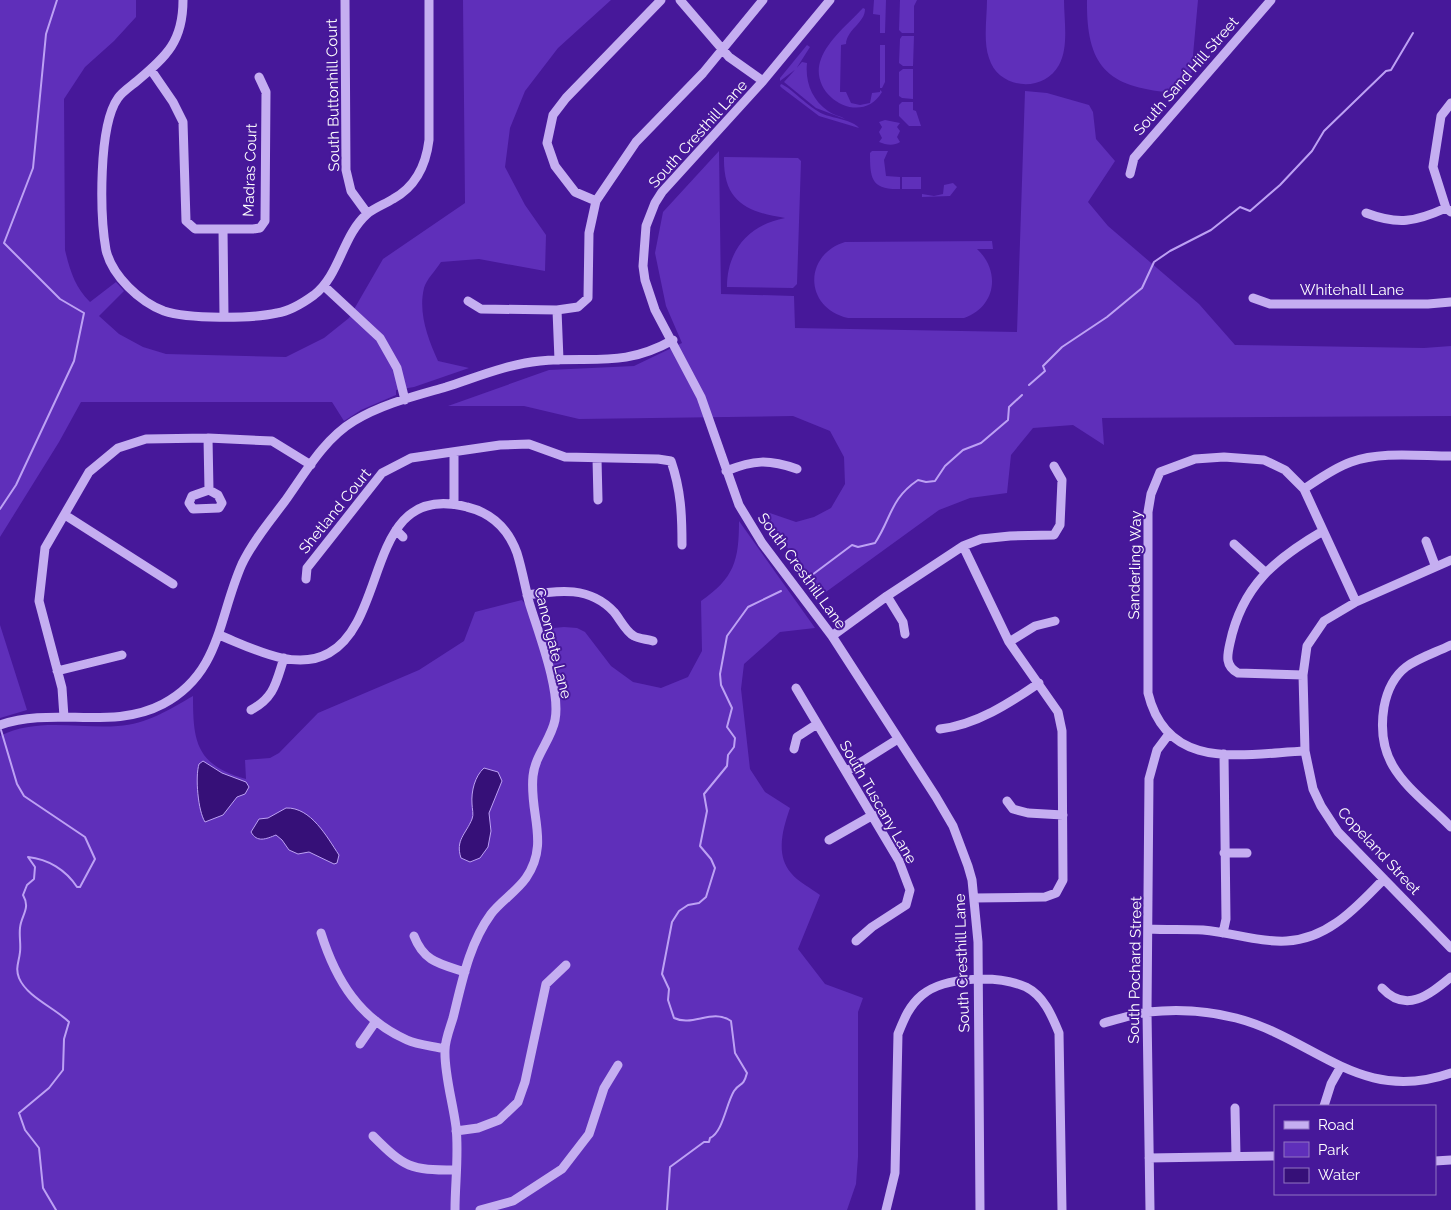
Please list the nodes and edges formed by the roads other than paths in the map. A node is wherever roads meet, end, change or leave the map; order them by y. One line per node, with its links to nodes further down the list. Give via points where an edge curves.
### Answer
1 (183, 0): 10 (street, via 178,37 168,55)
2 (345, 0): 18 (street, South Buttonhill Court, via 346,170 351,191)
3 (429, 0): 18 (street, via 429,140 424,163 405,190)
4 (661, 0): 15 (street, via 553,115 547,142 555,166 575,192)
5 (680, 0): 9 (street)
6 (763, 0): 9 (street)
7 (830, 0): 12 (street, South Cresthill Lane)
8 (1271, 0): 14 (street, South Sand Hill Street, via 1134,158)
9 (722, 49): 12 (street); 15 (street, via 636,142)
10 (151, 70): 19 (street, via 183,122 186,221 195,229); 25 (street, via 118,97 106,125 103,226 107,253 125,284 149,304 181,315)
11 (259, 77): 19 (street, Madras Court, via 266,92 265,221 260,228)
12 (763, 81): 26 (street, South Cresthill Lane, via 662,192 650,214 644,239 645,280 655,310)
13 (1451, 103): 16 (street, via 1441,116 1433,167)
14 (1130, 174)
15 (596, 201): 24 (street, via 589,233 588,298 578,307)
16 (1449, 210): 17 (street, via 1420,219 1386,220)
17 (1366, 212)
18 (367, 213): 20 (street, via 354,228)
19 (223, 229): 25 (street)
20 (324, 286): 25 (street, via 286,311 258,316); 28 (street, via 380,338 397,368)
21 (1253, 298): 23 (street, Whitehall Lane, via 1270,304)
22 (468, 301): 24 (street, via 481,308)
23 (1451, 302)
24 (557, 310): 27 (street)
25 (224, 316)
26 (673, 340): 27 (street, via 629,358); 36 (street, South Cresthill Lane, via 701,397)
27 (559, 360): 28 (street, via 524,363)
28 (405, 400): 33 (street, via 366,414 342,429)
29 (208, 438): 33 (street, via 272,441); 38 (street); 41 (street, via 146,439 118,448 89,472)
30 (454, 453): 32 (street, Shetland Court, via 528,444 565,457); 40 (street); 52 (street, Shetland Court, via 411,458 382,473 307,568)
31 (1451, 456): 37 (street, via 1358,460 1332,470)
32 (597, 459): 39 (street); 47 (street, Shetland Court, via 670,461 683,508)
33 (311, 465): 59 (street, via 250,549 236,580)
34 (1054, 466): 48 (street, via 1062,480 1060,525 1054,535 1010,536)
35 (797, 469): 36 (street, via 775,461 750,462)
36 (726, 471): 60 (street, South Cresthill Lane, via 753,530)
37 (1304, 489): 43 (street, Sanderling Way); 75 (street, Sanderling Way, via 1275,464 1244,457 1195,459 1160,472 1148,512 1148,693 1156,718)
38 (209, 490)
39 (598, 500)
40 (454, 503): 42 (street, Canongate Lane, via 428,506 405,517); 54 (street, Canongate Lane, via 485,511 505,530 516,552)
41 (65, 515): 53 (street); 66 (street, via 45,548 39,601)
42 (396, 530): 44 (street); 65 (street, Canongate Lane, via 359,617 346,637 331,652 307,661)
43 (1323, 531): 51 (street, via 1284,555); 56 (street, Sanderling Way)
44 (403, 537)
45 (1426, 541): 50 (street)
46 (1234, 544): 51 (street)
47 (682, 545)
48 (962, 546): 55 (street); 62 (street)
49 (1451, 560): 50 (street, Copeland Street)
50 (1435, 565): 56 (street, Copeland Street)
51 (1265, 572): 67 (street, via 1246,598 1233,629 1228,662 1238,673)
52 (306, 579)
53 (173, 584)
54 (527, 595): 61 (street, via 563,590 582,593 613,611 634,636); 97 (street, Canongate Lane, via 555,693 556,707 550,735 538,755 533,775 538,854 526,879 491,914 476,940)
55 (887, 596): 58 (street, via 903,622); 60 (street)
56 (1356, 602): 67 (street, Copeland Street, via 1324,621 1313,635 1307,646)
57 (1055, 620): 62 (street, via 1035,626)
58 (904, 634)
59 (219, 635): 65 (street, Canongate Lane); 71 (street, via 196,678 186,689 161,705 117,717)
60 (832, 636): 76 (street, South Cresthill Lane)
61 (653, 641)
62 (1009, 642): 68 (street)
63 (1451, 645): 84 (street, via 1399,673 1388,691 1382,736 1384,750 1398,774)
64 (122, 655): 66 (street)
65 (284, 658): 70 (street, via 274,689 264,703)
66 (57, 671): 71 (street)
67 (1303, 675): 78 (street, Copeland Street)
68 (1039, 683): 74 (street, via 1010,703 957,727); 83 (street, via 1058,712 1062,731)
69 (796, 688): 72 (street, South Tuscany Lane)
70 (251, 710)
71 (64, 716): 73 (street, via 28,718)
72 (817, 724): 77 (street, via 797,737); 80 (street, South Tuscany Lane)
73 (0, 726)
74 (940, 728)
75 (1168, 734): 79 (street, Sanderling Way, via 1188,748); 90 (street, South Pochard Street, via 1157,750 1149,779)
76 (898, 739): 80 (street); 89 (street, South Cresthill Lane, via 953,826 968,866)
77 (794, 749)
78 (1305, 751): 79 (street, Sanderling Way); 88 (street, Copeland Street, via 1314,789 1329,820)
79 (1224, 754): 86 (street)
80 (847, 771): 82 (street, South Tuscany Lane)
81 (1007, 801): 83 (street, via 1012,809 1028,813)
82 (873, 815): 85 (street); 94 (street, South Tuscany Lane, via 899,860 910,890 906,905)
83 (1063, 815): 89 (street, via 1063,880 1056,893 1045,897)
84 (1449, 822)
85 (829, 840)
86 (1224, 853): 87 (street); 92 (street, via 1226,919)
87 (1247, 853)
88 (1384, 879): 92 (street, via 1348,915 1310,937 1266,942); 95 (street, Copeland Street)
89 (974, 898): 99 (street, South Cresthill Lane)
90 (1149, 929): 92 (street); 101 (street, South Pochard Street)
91 (320, 933): 102 (street, via 330,963 349,996)
92 (1223, 933)
93 (414, 936): 97 (street, via 420,950 434,962)
94 (856, 941)
95 (1451, 948)
96 (566, 965): 111 (street, via 546,984 518,1102 499,1120 478,1128)
97 (465, 972): 105 (street, Canongate Lane)
98 (1451, 977): 100 (street, via 1433,992 1410,1001 1392,999)
99 (978, 979): 121 (street, via 950,982 923,994 906,1013 898,1034 895,1173); 122 (street, South Cresthill Lane); 123 (street, via 1005,981 1027,988 1048,1008 1059,1033)
100 (1382, 988)
101 (1147, 1012): 103 (street); 107 (street, via 1186,1011 1236,1018 1290,1040); 115 (street, South Pochard Street)
102 (376, 1021): 104 (street); 105 (street, via 408,1040)
103 (1104, 1023)
104 (360, 1044)
105 (445, 1049): 111 (street, Canongate Lane)
106 (618, 1065): 120 (street, via 604,1088 589,1134 562,1169 513,1202)
107 (1340, 1068): 108 (street, via 1401,1082 1418,1082); 109 (street)
108 (1451, 1073)
109 (1324, 1105)
110 (1235, 1108): 113 (street)
111 (456, 1131): 118 (street, Canongate Lane)
112 (374, 1136): 118 (street, via 396,1159 421,1170)
113 (1236, 1156): 114 (street); 115 (street)
114 (1274, 1156)
115 (1149, 1158): 124 (street, South Pochard Street)
116 (1436, 1160): 117 (street)
117 (1451, 1160)
118 (455, 1170): 119 (street, Canongate Lane)
119 (455, 1210)
120 (480, 1210)
121 (886, 1210)
122 (980, 1210)
123 (1062, 1210)
124 (1150, 1210)

